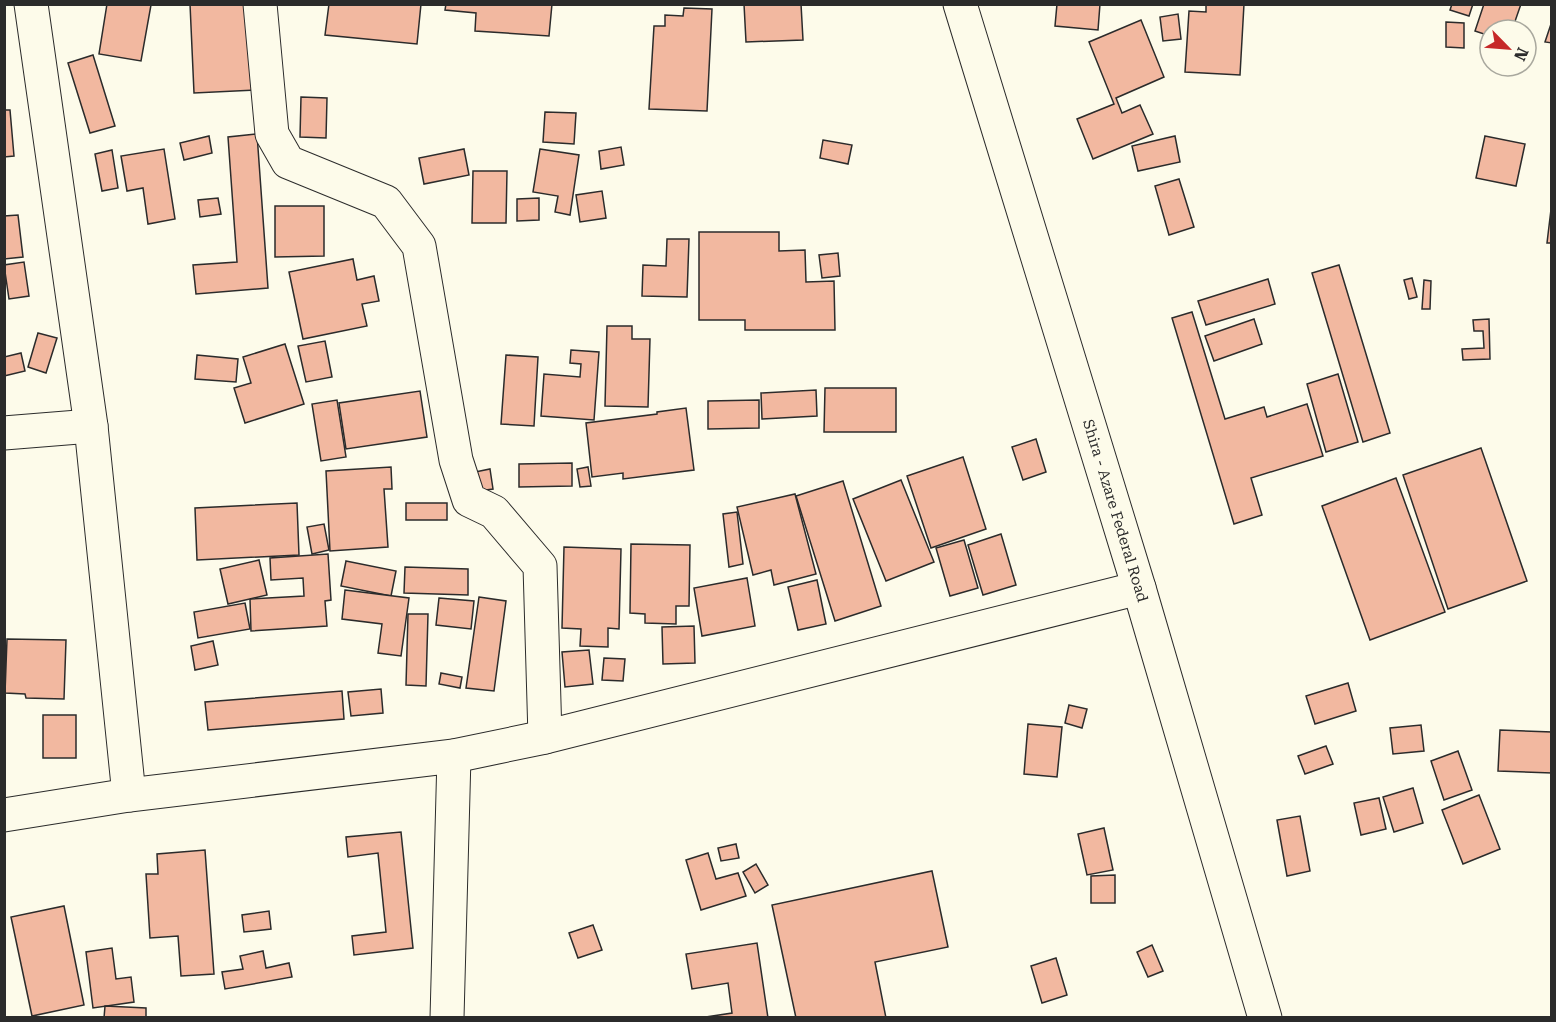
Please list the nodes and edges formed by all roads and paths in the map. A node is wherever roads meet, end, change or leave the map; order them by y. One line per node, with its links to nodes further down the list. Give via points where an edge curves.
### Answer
1 (31, 4): 4 (street)
2 (260, 4): 7 (street, via 272,134 288,162 386,201 419,246 456,460 469,500 494,512 540,566)
3 (960, 4): 6 (street, Shira - Azare Federal Road)
4 (91, 426): 5 (street); 9 (street)
5 (4, 434)
6 (1139, 588): 7 (street); 12 (street, Shira - Azare Federal Road)
7 (545, 737): 8 (street)
8 (454, 756): 9 (street); 11 (street)
9 (129, 795): 10 (street)
10 (4, 815)
11 (447, 1017)
12 (1265, 1017)

